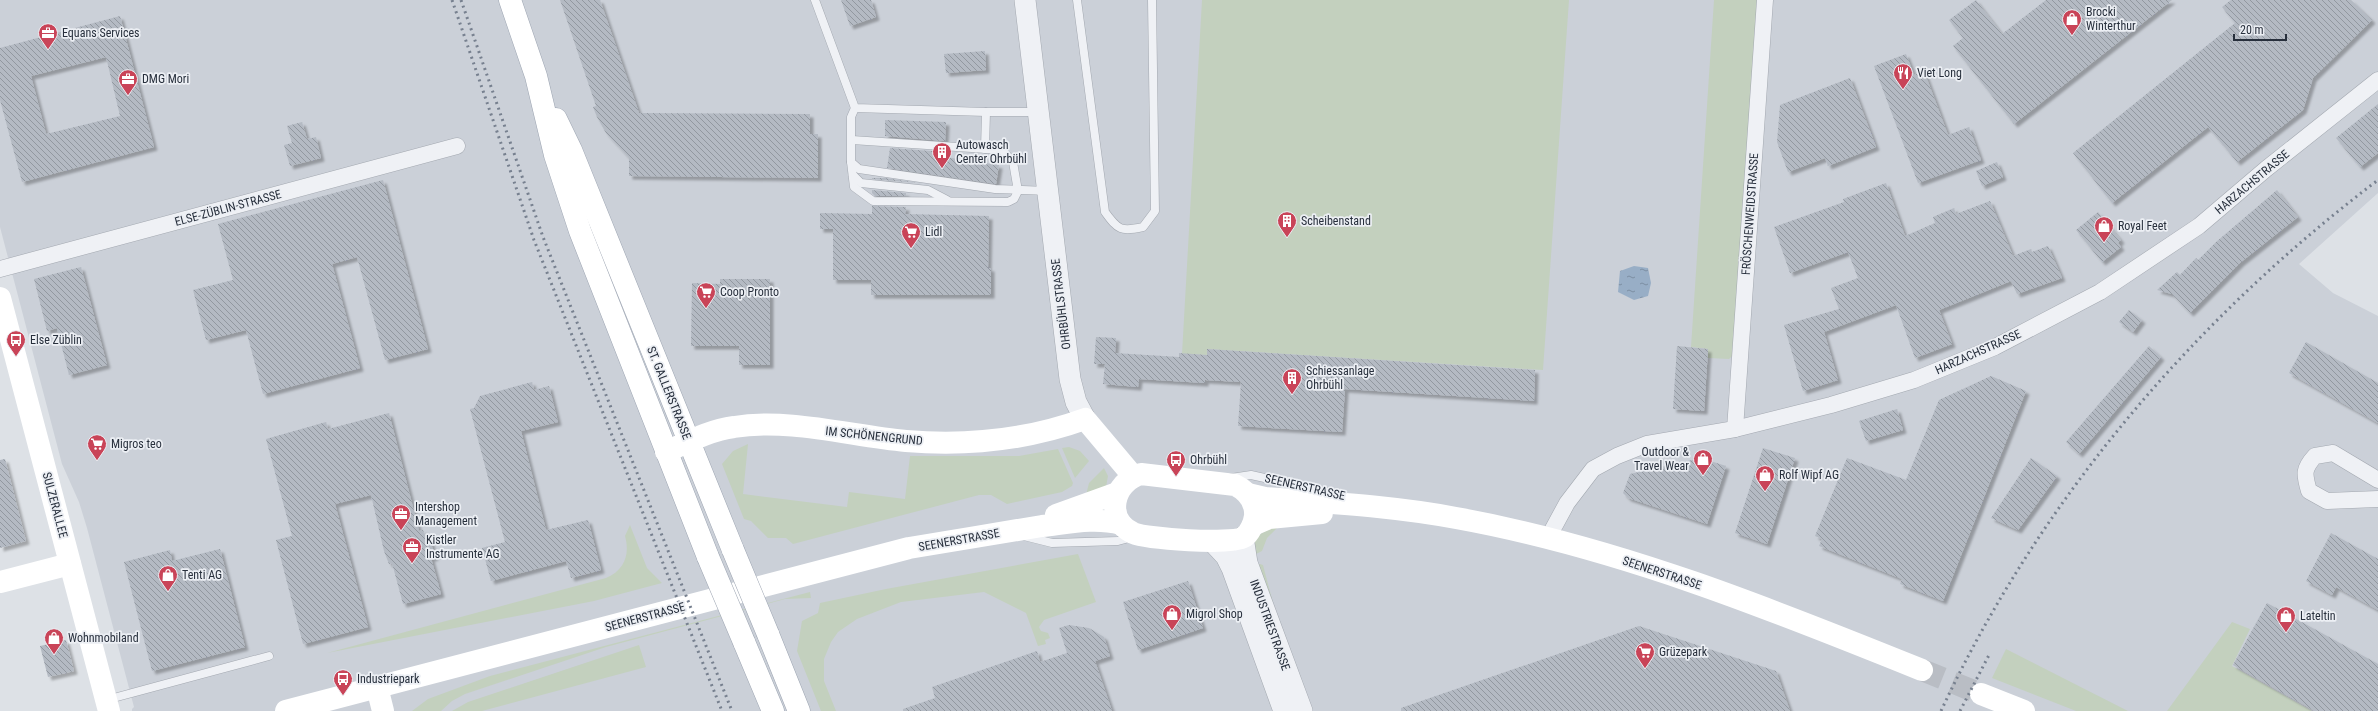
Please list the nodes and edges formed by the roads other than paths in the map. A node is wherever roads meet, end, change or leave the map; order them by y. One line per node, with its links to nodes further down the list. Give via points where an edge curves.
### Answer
1 (510, 0): 7 (main road, ST. GALLERSTRASSE)
2 (815, 0): 9 (lane)
3 (1025, 0): 11 (street, OHRBÜHLSTRASSE)
4 (1077, 0): 5 (lane, via 1105,212 1115,227 1127,231 1143,227 1155,211)
5 (1152, 0)
6 (1765, 0): 23 (street, FRÖSCHENWEIDSTRASSE)
7 (536, 76): 24 (main road, ST. GALLERSTRASSE, via 571,150); 25 (main road, ST. GALLERSTRASSE, via 555,155 580,231)
8 (2378, 80): 23 (street, HARZACHSTRASSE, via 2199,226 2100,292 1995,347 1914,380 1831,405)
9 (854, 108): 10 (lane); 12 (lane, via 851,117)
10 (986, 112): 11 (lane); 14 (lane)
11 (1038, 112): 18 (street, OHRBÜHLSTRASSE)
12 (852, 140): 14 (lane); 15 (lane)
13 (457, 146): 20 (street, ELSE-ZÜBLIN-STRASSE)
14 (985, 149): 17 (lane, via 1002,150 1013,162)
15 (852, 162): 16 (lane); 17 (lane, via 859,168 886,174)
16 (852, 175): 19 (lane, via 861,183 928,190); 19 (lane, via 854,187 873,201)
17 (1018, 191): 18 (lane); 19 (lane, via 1014,199 1008,202)
18 (1048, 191): 22 (street, OHRBÜHLSTRASSE, via 1070,379 1076,402)
19 (949, 201)
20 (0, 270)
21 (0, 298): 39 (main road, SULZERALLEE)
22 (1085, 420): 24 (main road, IM SCHÖNENGRUND, via 1053,431 1020,437 957,443 906,441 763,424 712,432); 26 (main road, OHRBÜHLSTRASSE)
23 (1735, 429): 37 (street, HARZACHSTRASSE, via 1647,444 1593,469 1567,503)
24 (688, 442): 25 (main road, IM SCHÖNENGRUND); 49 (main road, ST. GALLERSTRASSE, bridge)
25 (666, 452): 48 (main road, ST. GALLERSTRASSE, bridge)
26 (1133, 476): 28 (main road, SEENERSTRASSE, via 1148,474); 29 (main road, via 1126,480)
27 (2378, 480): 31 (street, via 2333,453 2315,456 2306,466 2309,491 2326,501)
28 (1216, 481): 30 (main road, SEENERSTRASSE, via 1235,485); 32 (lane, SEENERSTRASSE, via 1251,475)
29 (1117, 493): 33 (main road, via 1115,509); 34 (main road, SEENERSTRASSE)
30 (1248, 494): 32 (main road, SEENERSTRASSE, via 1265,498); 35 (main road, SEENERSTRASSE, via 1254,509)
31 (2378, 499)
32 (1393, 507): 35 (main road, SEENERSTRASSE, via 1269,518); 37 (main road, SEENERSTRASSE)
33 (1121, 524): 34 (main road, SEENERSTRASSE, via 1104,519); 36 (main road, SEENERSTRASSE)
34 (1006, 531): 36 (lane, SEENERSTRASSE, via 1052,543 1118,541); 43 (main road, SEENERSTRASSE, via 909,548)
35 (1248, 531): 38 (main road, SEENERSTRASSE, via 1228,542); 51 (street, INDUSTRIESTRASSE, via 1247,563)
36 (1142, 535): 38 (main road, SEENERSTRASSE)
37 (1548, 538): 42 (main road, SEENERSTRASSE, via 1597,551 1764,607)
38 (1213, 542): 50 (street, INDUSTRIESTRASSE, via 1226,556 1232,568)
39 (70, 564): 40 (main road); 45 (main road, SULZERALLEE)
40 (0, 582)
41 (269, 656): 45 (lane)
42 (1922, 670)
43 (376, 687): 46 (main road, SEENERSTRASSE); 47 (main road)
44 (1981, 694): 52 (main road)
45 (108, 706)
46 (286, 711)
47 (383, 711)
48 (773, 711)
49 (799, 711)
50 (1284, 711)
51 (1302, 711)
52 (2024, 711)

